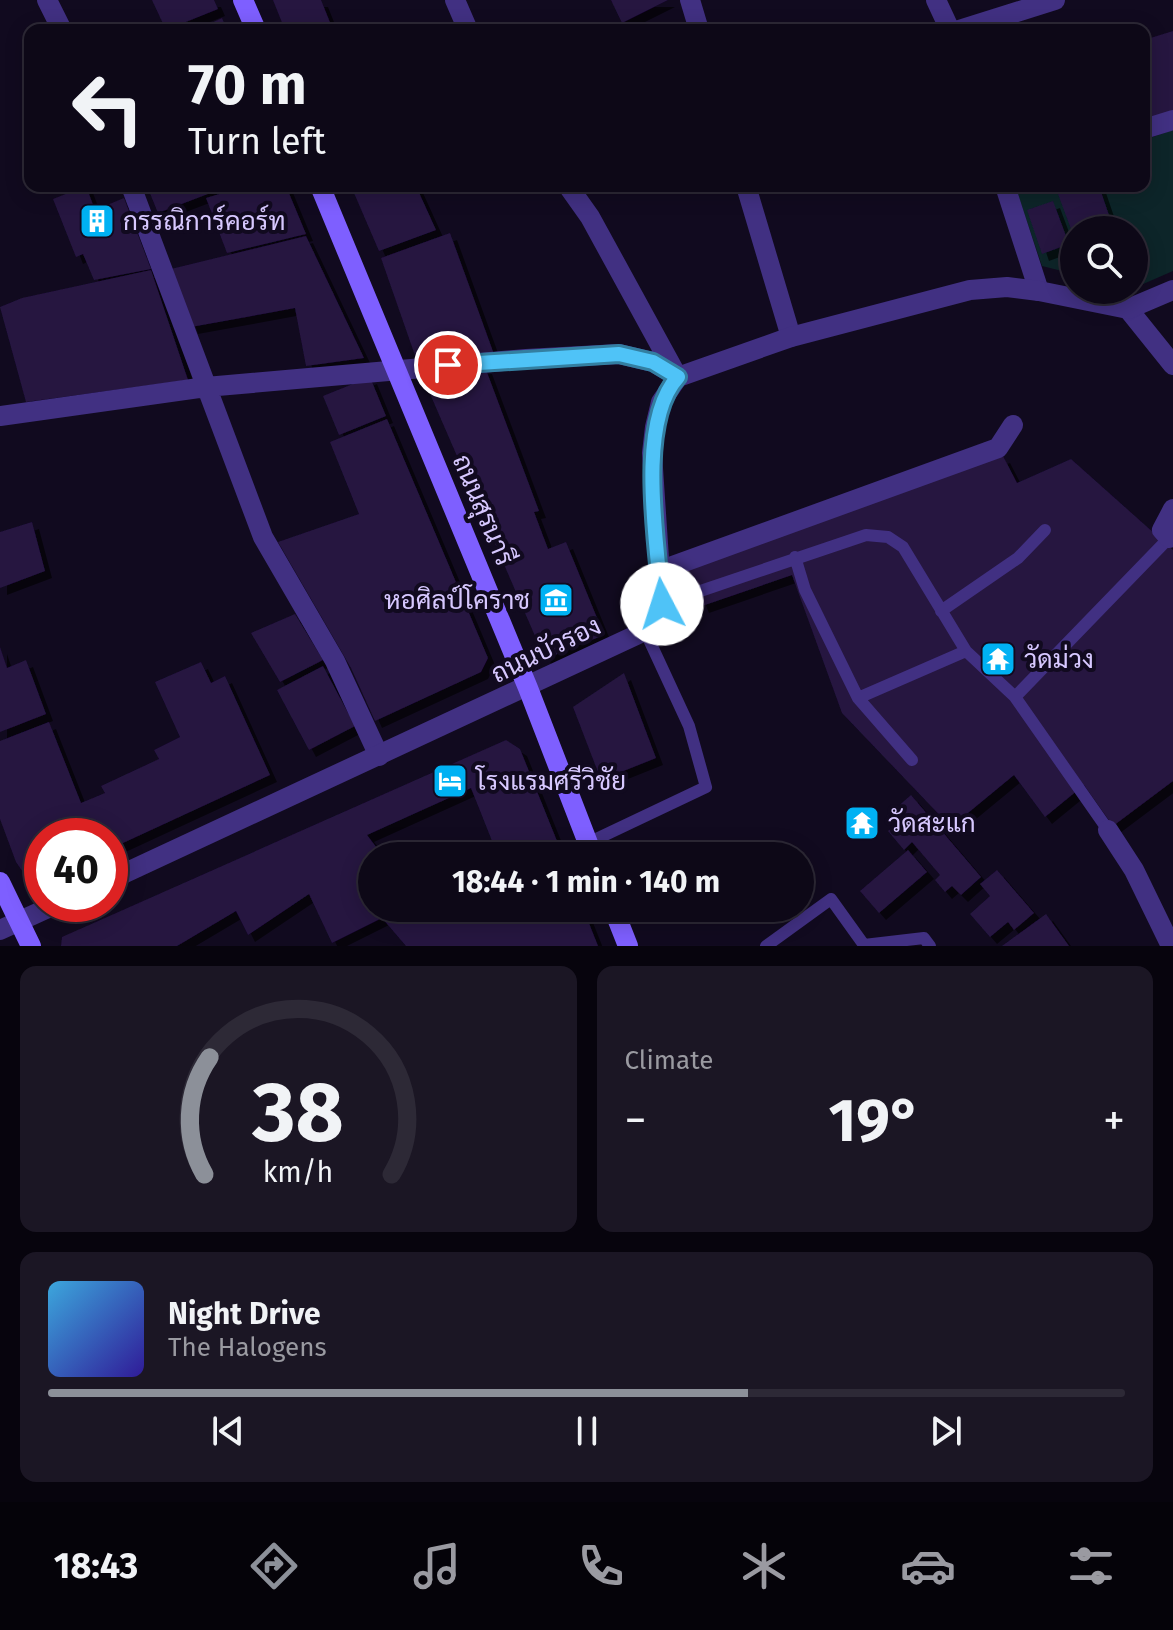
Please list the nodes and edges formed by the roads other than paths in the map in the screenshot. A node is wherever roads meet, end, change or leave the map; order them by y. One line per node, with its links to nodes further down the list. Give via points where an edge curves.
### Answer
1 (47, 0): 7 (street)
2 (243, 0): 8 (main road)
3 (455, 0): 9 (street)
4 (690, 0): 10 (street)
5 (936, 0): 11 (street)
6 (1055, 0): 12 (street)
7 (59, 24)
8 (253, 24)
9 (465, 24)
10 (697, 24)
11 (947, 24)
12 (978, 24)
13 (1173, 120): 14 (street)
14 (1150, 127)
15 (133, 192): 27 (street)
16 (322, 192): 25 (main road, ถนนสุรนารี)
17 (572, 192): 26 (street)
18 (748, 192): 23 (street)
19 (1007, 192): 21 (street)
20 (1173, 290): 22 (street)
21 (1039, 291): 22 (street); 23 (street, via 970,290)
22 (1128, 309): 24 (street)
23 (791, 337): 26 (street)
24 (1173, 365)
25 (396, 370): 26 (street, via 619,354 653,362); 27 (street); 39 (main road, ถนนสุรนารี)
26 (678, 377): 34 (street, via 661,402 652,453)
27 (206, 387): 28 (street); 42 (street, via 263,537 335,661)
28 (0, 416)
29 (1013, 425): 34 (street, via 998,448)
30 (1173, 509): 32 (street, via 1162,530)
31 (1045, 530): 36 (lane, via 1018,558)
32 (1169, 538): 40 (lane)
33 (795, 557): 35 (lane); 36 (lane, via 866,535 888,537 903,547); 41 (lane, via 805,590)
34 (659, 571): 35 (street)
35 (662, 604): 37 (street)
36 (941, 611): 38 (lane)
37 (645, 631): 39 (street, ถนนบัวรอง); 46 (lane, via 689,726 706,787)
38 (966, 651): 40 (lane); 41 (lane)
39 (528, 688): 42 (street, ถนนบัวรอง); 45 (main road, ถนนสุรนารี)
40 (1015, 697): 44 (lane)
41 (858, 698): 43 (lane)
42 (379, 756): 47 (street, ถนนบัวรอง)
43 (912, 760)
44 (1108, 830): 55 (street)
45 (587, 842)
46 (603, 842)
47 (128, 872)
48 (0, 882): 50 (main road)
49 (619, 922): 52 (main road)
50 (9, 926): 51 (main road)
51 (31, 946)
52 (628, 946)
53 (766, 946): 54 (lane, via 831,899 864,945 924,938)
54 (930, 946)
55 (1171, 946)

